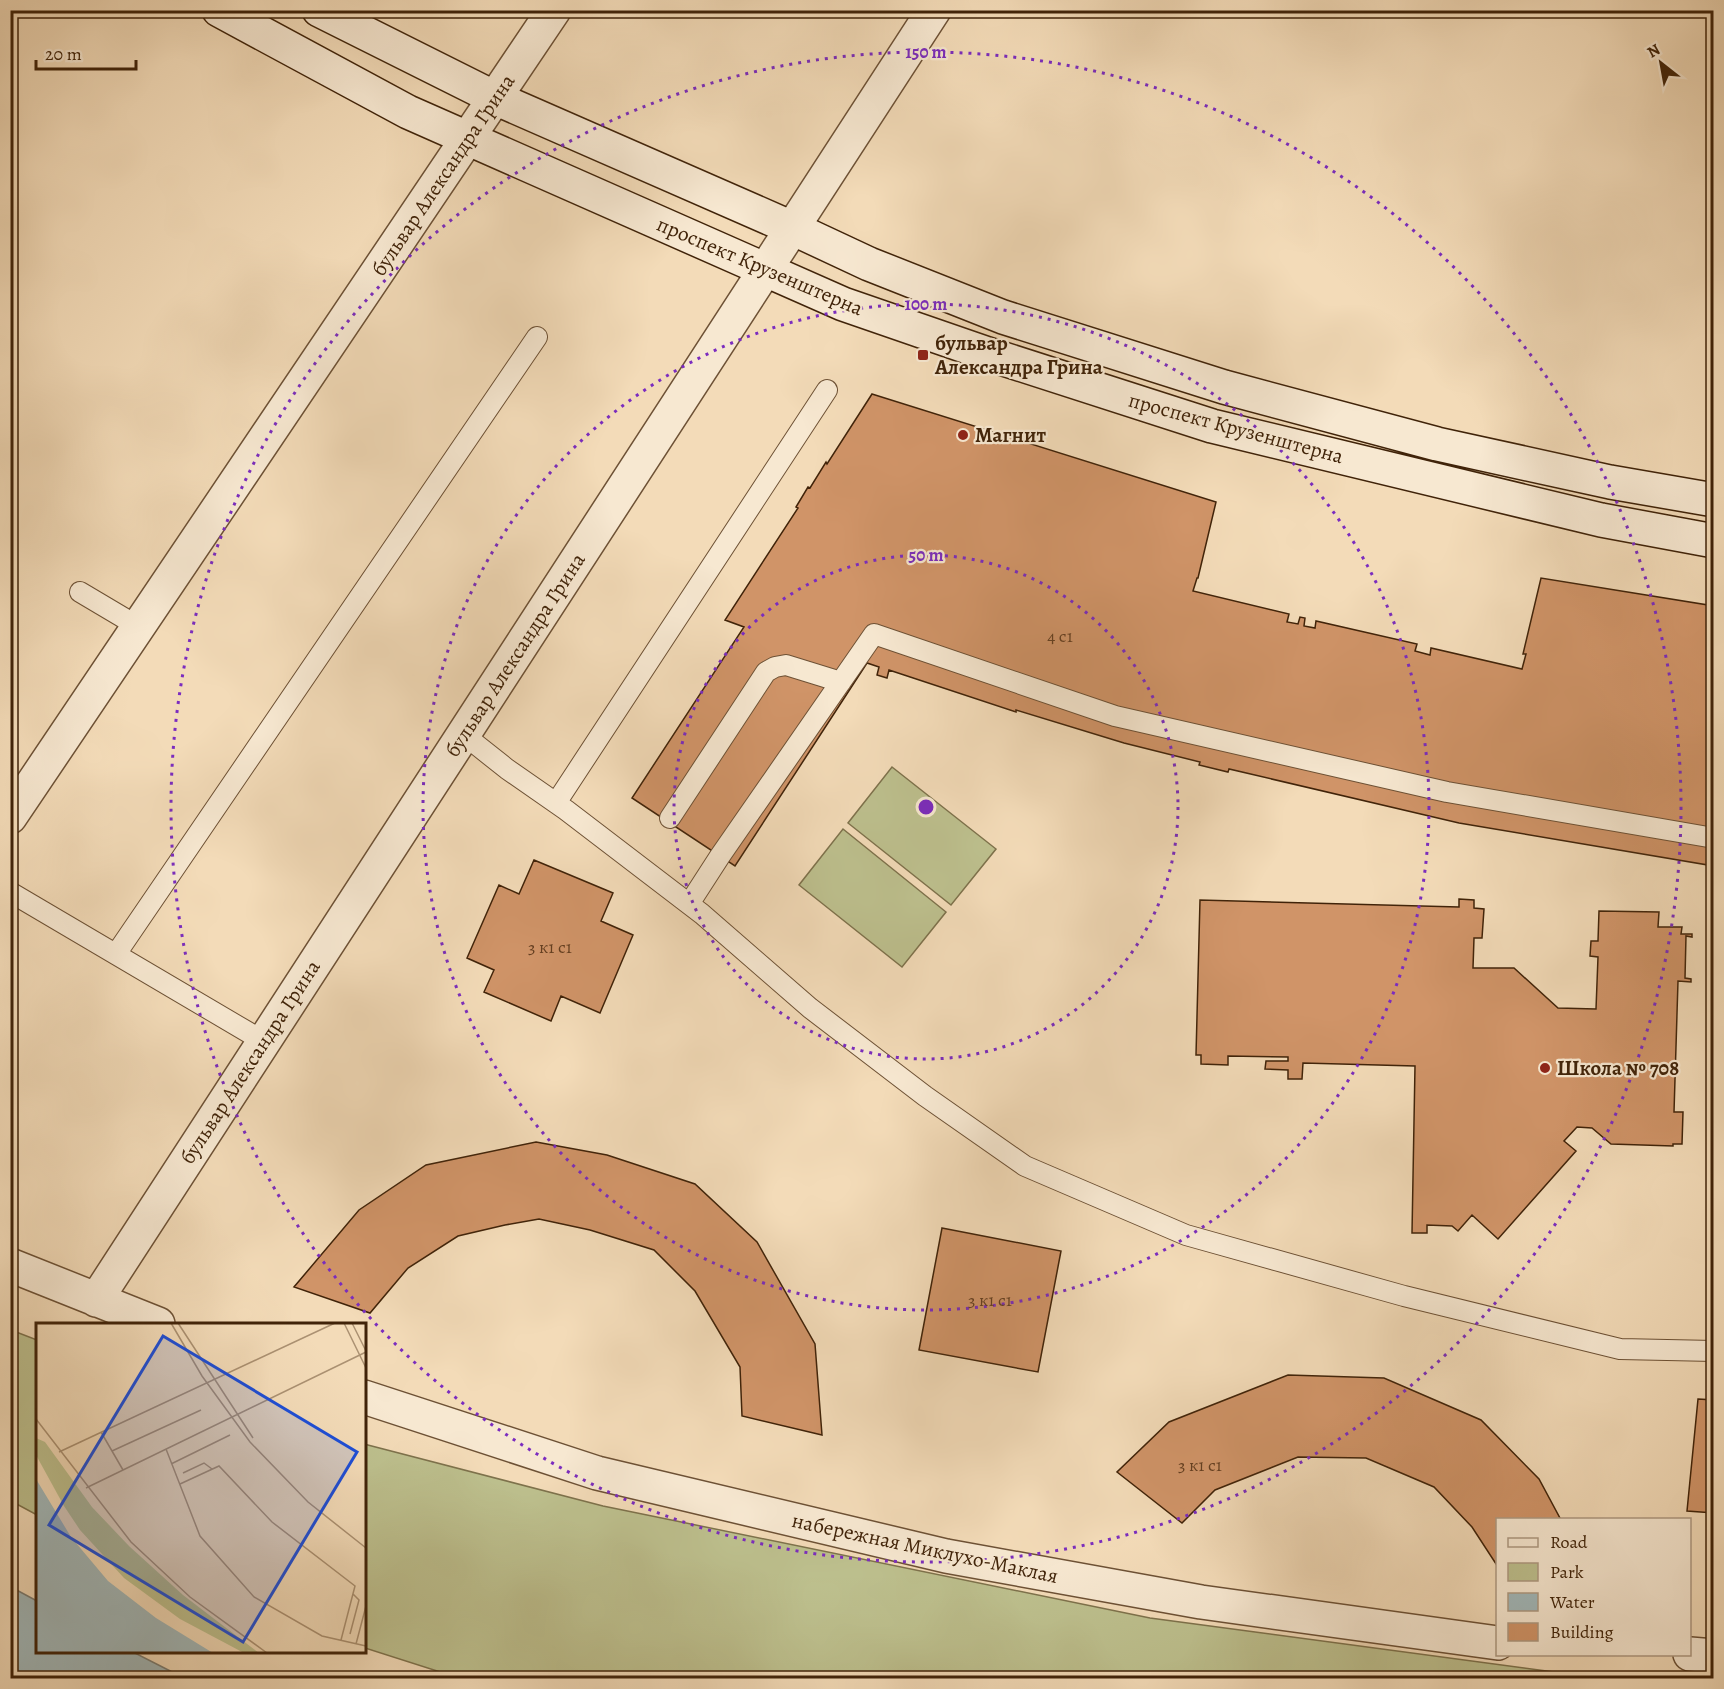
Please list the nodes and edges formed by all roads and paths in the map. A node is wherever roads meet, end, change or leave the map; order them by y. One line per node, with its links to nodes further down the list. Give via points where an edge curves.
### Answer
1 (219, 10): 6 (street, проспект Крузенштерна, via 408,112)
2 (318, 10): 5 (street, проспект Крузенштерна)
3 (554, 10): 5 (street, бульвар Александра Грина)
4 (934, 10): 7 (street, бульвар Александра Грина)
5 (495, 98): 6 (street, бульвар Александра Грина); 7 (street, проспект Крузенштерна)
6 (468, 138): 8 (street, проспект Крузенштерна); 14 (street, бульвар Александра Грина)
7 (792, 228): 8 (street, бульвар Александра Грина); 11 (street, проспект Крузенштерна, via 869,264 1003,316 1224,387 1437,444)
8 (765, 270): 12 (street, проспект Крузенштерна, via 843,304 1212,426 1601,520); 16 (street, бульвар Александра Грина)
9 (537, 337): 23 (lane)
10 (827, 390): 17 (lane)
11 (1713, 500)
12 (1713, 541)
13 (80, 592): 14 (lane)
14 (139, 627): 18 (street, бульвар Александра Грина)
15 (841, 682): 19 (lane, via 786,665 766,672); 20 (lane, via 874,634 1115,716 1447,792); 22 (lane)
16 (463, 734): 17 (lane); 24 (street, бульвар Александра Грина)
17 (556, 803): 22 (lane)
18 (10, 816)
19 (670, 818)
20 (1713, 837)
21 (10, 892): 23 (lane)
22 (689, 904): 28 (lane, via 810,1008 925,1096 1036,1171 1186,1235 1404,1296 1620,1348)
23 (116, 954): 24 (lane)
24 (264, 1041): 26 (street, бульвар Александра Грина)
25 (10, 1265): 26 (street)
26 (96, 1300): 27 (street)
27 (155, 1323)
28 (1713, 1351)
29 (366, 1399): 30 (street, набережная Миклухо-Маклая, via 597,1473 946,1556 1202,1602)
30 (1496, 1643)
31 (1691, 1654): 32 (street)
32 (1713, 1656)

